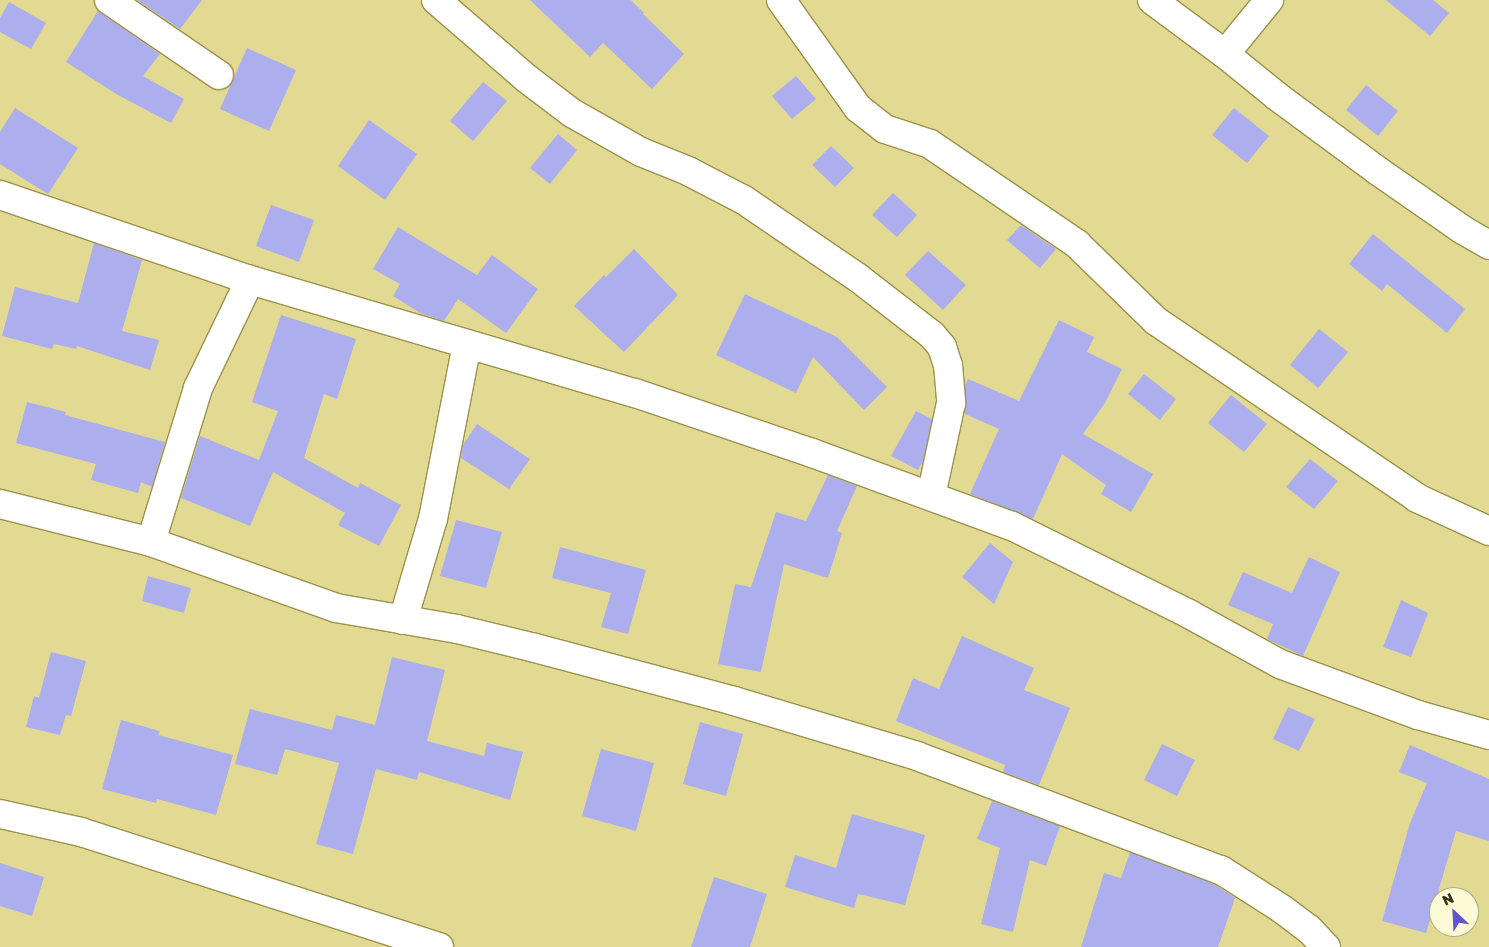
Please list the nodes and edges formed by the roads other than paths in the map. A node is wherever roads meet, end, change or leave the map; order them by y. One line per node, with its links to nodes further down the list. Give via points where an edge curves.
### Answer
1 (108, 0): 7 (street)
2 (436, 0): 12 (street, via 572,113 641,152 688,170 744,200 857,277 932,335 942,347 948,365 951,403)
3 (781, 0): 14 (street, via 858,108 885,130 930,144 1077,244 1156,321 1417,498)
4 (1152, 0): 6 (street)
5 (1269, 0): 6 (street)
6 (1225, 54): 9 (street, via 1378,171)
7 (219, 75)
8 (0, 196): 10 (street)
9 (1489, 245)
10 (250, 280): 11 (street); 15 (street, via 198,388)
11 (467, 344): 12 (street, via 635,393); 16 (street, via 433,520)
12 (931, 496): 17 (street, via 1012,526 1181,610 1280,664 1418,715)
13 (0, 504): 15 (street)
14 (1489, 531)
15 (151, 542): 16 (street, via 336,608)
16 (403, 620): 20 (street, via 535,648 734,701 968,774 1221,870 1295,919)
17 (1489, 735)
18 (0, 814): 19 (street, via 82,832)
19 (439, 947)
20 (1326, 947)

